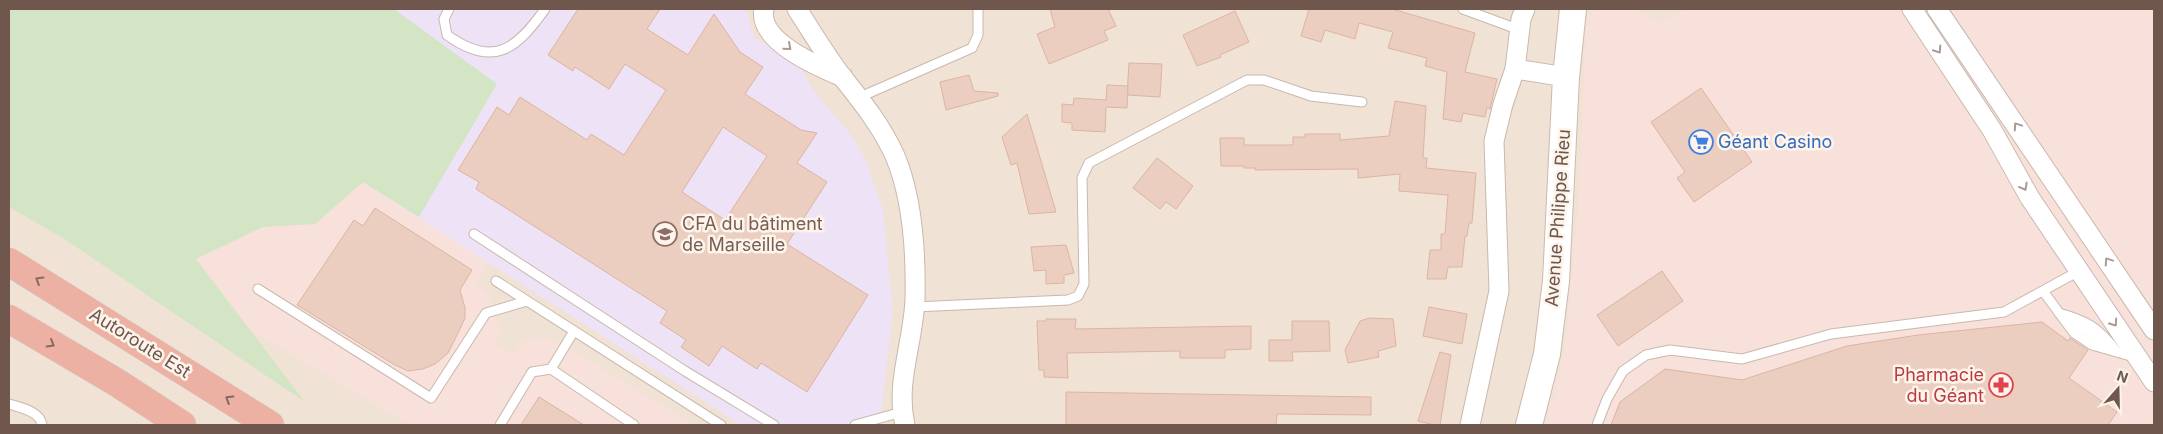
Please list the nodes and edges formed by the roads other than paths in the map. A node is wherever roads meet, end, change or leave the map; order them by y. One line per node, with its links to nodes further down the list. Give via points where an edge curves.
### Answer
1 (449, 9): 2 (lane, via 444,19 447,35 465,48 485,53 508,47 526,36)
2 (545, 9)
3 (764, 9): 13 (street, one-way to 13, via 765,27 803,60)
4 (796, 9): 13 (street)
5 (978, 9): 15 (lane, via 978,35 972,48)
6 (1463, 9): 11 (lane)
7 (1525, 9): 11 (street)
8 (1573, 9): 14 (street, Avenue Philippe Rieu)
9 (1912, 9): 19 (street, one-way to 19)
10 (1937, 9): 26 (street, one-way to 10)
11 (1520, 30): 12 (street)
12 (1516, 69): 14 (street); 41 (street, via 1494,141 1499,291)
13 (843, 77): 15 (street)
14 (1566, 77): 42 (street, Avenue Philippe Rieu, via 1556,281 1547,354)
15 (860, 96): 24 (street, via 895,157 904,184 912,239)
16 (1362, 102): 24 (lane, via 1311,96 1264,80 1247,80 1089,163 1082,178 1084,284 1078,296 1068,300)
17 (474, 234): 39 (lane)
18 (9, 262): 36 (highway, Autoroute Est, one-way to 18)
19 (2079, 271): 22 (lane); 28 (street, one-way to 28)
20 (496, 281): 23 (lane)
21 (258, 289): 23 (lane, via 431,398 486,313)
22 (2044, 291): 28 (lane, via 2059,313 2117,352); 43 (lane, via 2004,312 1831,334 1742,359 1670,350 1646,355 1623,371 1607,398)
23 (527, 301): 27 (lane)
24 (915, 307): 32 (street, via 904,365)
25 (9, 319): 35 (highway, one-way to 35)
26 (2154, 330)
27 (574, 331): 29 (lane); 33 (lane)
28 (2139, 359): 30 (street)
29 (551, 369): 37 (lane, via 532,372); 38 (lane)
30 (2154, 382)
31 (9, 404): 34 (lane, via 34,413)
32 (903, 418): 40 (lane)
33 (717, 424)
34 (42, 425)
35 (182, 425)
36 (270, 425)
37 (500, 425)
38 (634, 425)
39 (774, 425)
40 (855, 425)
41 (1470, 425)
42 (1529, 425)
43 (1597, 425)

